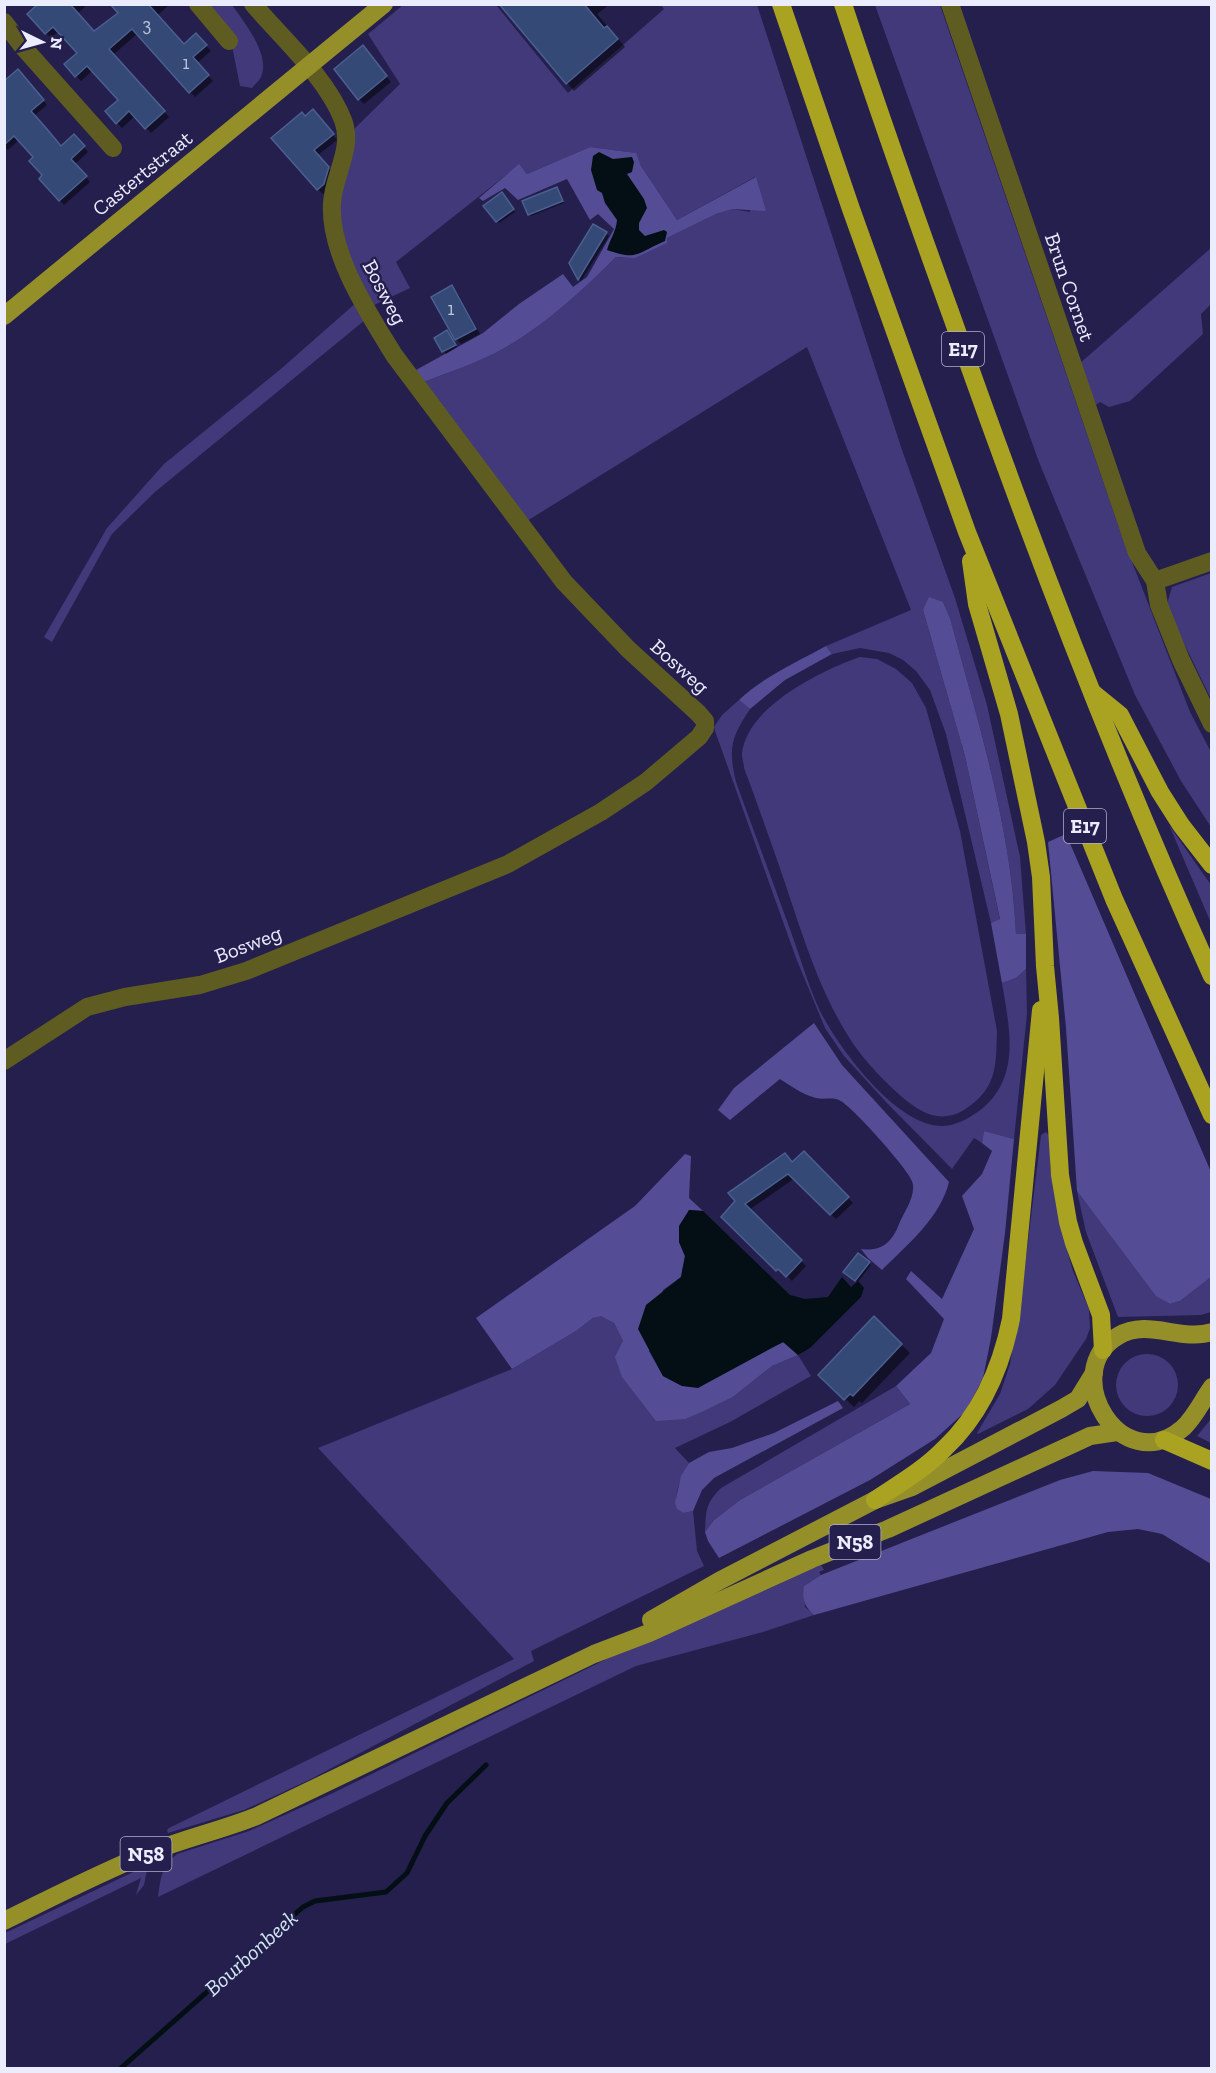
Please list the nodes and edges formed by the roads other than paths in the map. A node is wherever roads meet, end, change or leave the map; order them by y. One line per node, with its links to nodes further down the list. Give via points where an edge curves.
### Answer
1 (198, 4): 8 (street)
2 (253, 4): 9 (street)
3 (384, 4): 9 (main road, Castertstraat)
4 (780, 4): 12 (highway, E17)
5 (843, 4): 15 (highway, E17, via 1014,494)
6 (950, 4): 14 (street, Brun Cornet, via 1133,542)
7 (4, 22): 10 (street)
8 (229, 41)
9 (309, 67): 11 (main road, Castertstraat); 20 (street, Bosweg, via 335,104 347,137 334,188 332,218 346,269 369,315 394,355 564,582 628,649 698,713 705,728 646,782 602,812 508,864 246,971 200,986 87,1007)
10 (113, 148)
11 (4, 316)
12 (967, 532): 18 (highway, via 977,604 1009,714 1028,801 1041,877); 21 (highway, E17, via 1114,899)
13 (1212, 561): 14 (street)
14 (1155, 581): 16 (street, Brun Cornet, via 1159,605)
15 (1090, 690): 17 (highway, via 1120,715 1160,792); 19 (highway, E17)
16 (1212, 724)
17 (1212, 865)
18 (1045, 966): 23 (highway, via 1064,1199 1074,1243 1101,1315); 29 (highway, via 1015,1286 1005,1350 987,1391 956,1436 925,1466)
19 (1212, 976)
20 (4, 1061)
21 (1212, 1115)
22 (1212, 1332): 23 (main road, via 1189,1335 1137,1329 1118,1336)
23 (1102, 1350): 24 (main road, N58)
24 (1094, 1373): 26 (main road, N58, via 1100,1410); 29 (main road, N58, via 1077,1399 1061,1409 912,1487)
25 (1212, 1387): 27 (main road, via 1190,1421)
26 (1117, 1432): 27 (main road, N58, via 1137,1440); 30 (main road, N58, via 1090,1436 888,1529)
27 (1164, 1440): 28 (highway)
28 (1212, 1461)
29 (875, 1500): 30 (main road, N58, via 719,1581)
30 (594, 1654): 31 (main road, N58, via 257,1816 120,1865)
31 (4, 1921)

